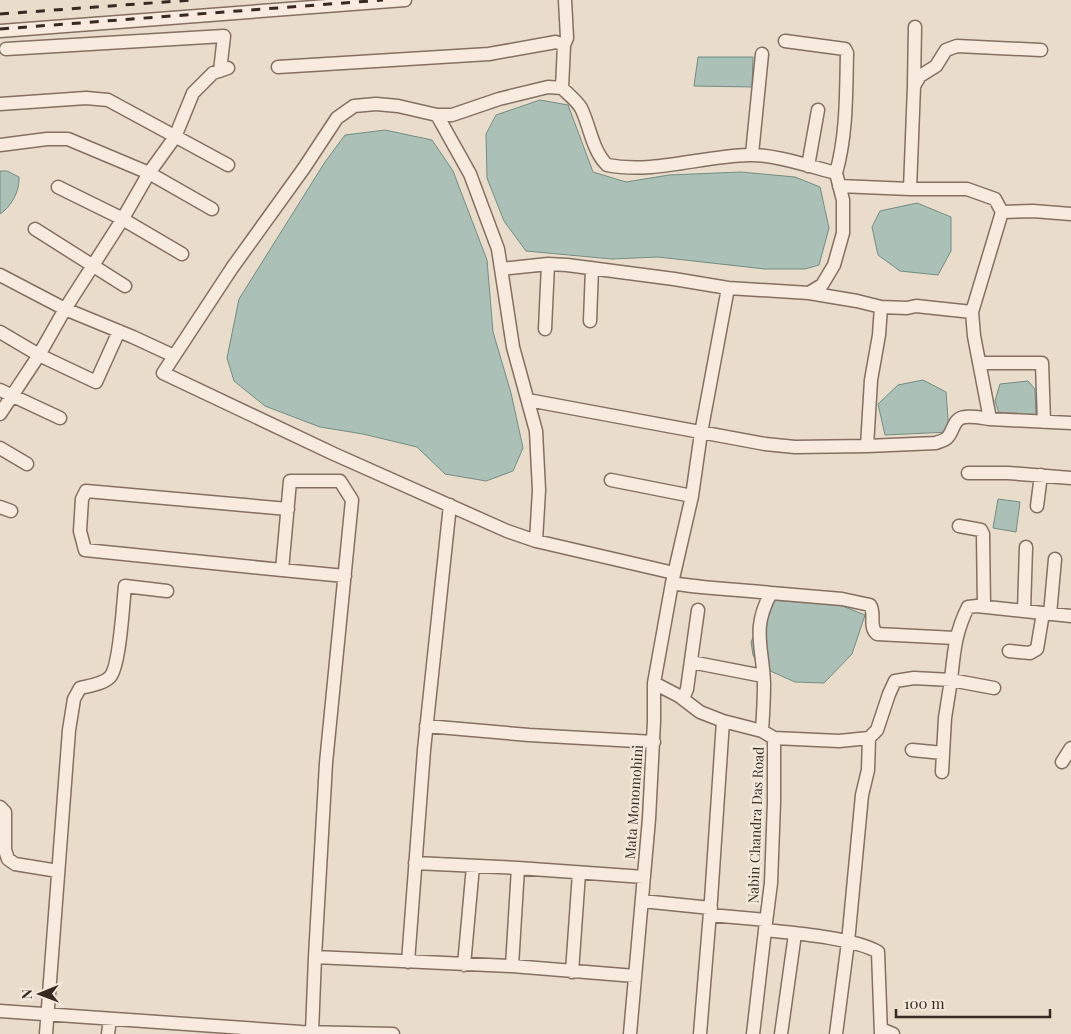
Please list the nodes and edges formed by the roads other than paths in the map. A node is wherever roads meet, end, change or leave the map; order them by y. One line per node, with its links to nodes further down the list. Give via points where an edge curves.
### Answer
1 (405, 0): 3 (street)
2 (565, 0): 8 (street, via 567,38)
3 (216, 14): 5 (street); 6 (street)
4 (915, 27): 13 (street)
5 (0, 31)
6 (215, 36): 9 (street); 18 (street, via 224,36 224,70 213,73 193,93)
7 (785, 41): 24 (street, via 845,49 847,53 846,113)
8 (564, 45): 12 (street, via 556,42 489,54); 14 (street)
9 (6, 48)
10 (1041, 50): 13 (street, via 951,47 936,66 920,76)
11 (762, 54): 20 (street)
12 (278, 67)
13 (914, 86): 26 (street)
14 (562, 88): 17 (street, via 548,87 452,115); 20 (street, via 580,106 596,147 607,165 646,167)
15 (0, 104): 18 (street, via 86,98 108,100)
16 (818, 110): 22 (street)
17 (437, 115): 36 (street, via 470,174 498,249); 48 (street, via 376,104 354,106 337,118)
18 (174, 137): 21 (street); 23 (street)
19 (0, 145): 23 (street, via 68,139)
20 (752, 154): 22 (street)
21 (228, 165)
22 (808, 166): 24 (street)
23 (149, 173): 27 (street); 30 (street)
24 (838, 180): 26 (street); 40 (street, via 843,200 843,233 834,265 822,285)
25 (58, 188): 30 (street)
26 (910, 189): 28 (street, via 967,189 995,199)
27 (212, 209)
28 (1002, 212): 29 (street); 43 (street)
29 (1071, 214)
30 (122, 220): 32 (street); 34 (street)
31 (35, 229): 34 (street)
32 (182, 254)
33 (548, 264): 35 (street); 36 (street); 45 (street)
34 (93, 266): 38 (street); 42 (street)
35 (592, 268): 39 (street); 44 (street)
36 (501, 269): 52 (street, via 513,347)
37 (0, 275): 42 (street)
38 (125, 286)
39 (728, 288): 40 (street); 58 (street)
40 (809, 293): 41 (street)
41 (882, 307): 43 (street, via 916,306); 59 (street, via 871,380)
42 (65, 309): 47 (street); 49 (street)
43 (972, 312): 50 (street)
44 (590, 321)
45 (545, 329)
46 (0, 332): 49 (street)
47 (119, 332): 48 (street); 49 (street, via 96,382)
48 (170, 354): 67 (street, via 163,373)
49 (39, 355): 51 (street)
50 (980, 363): 55 (street); 56 (street, via 1042,363)
51 (5, 393): 53 (street); 54 (street)
52 (528, 400): 58 (street); 71 (street, via 536,430 539,490)
53 (0, 414)
54 (60, 418)
55 (990, 420): 56 (street); 59 (street, via 960,418 949,436 936,443)
56 (1044, 422): 57 (street)
57 (1071, 423)
58 (701, 433): 59 (street, via 795,447); 66 (street)
59 (867, 446)
60 (0, 448): 61 (street)
61 (27, 464)
62 (968, 474): 63 (street)
63 (1041, 475): 64 (street); 68 (street)
64 (1071, 478)
65 (611, 480): 66 (street)
66 (692, 496): 76 (street)
67 (450, 506): 71 (street); 93 (street)
68 (1037, 506)
69 (288, 509): 74 (street); 74 (street, via 86,491 82,499 80,531 85,550); 75 (street, via 290,481 340,481 352,500)
70 (959, 526): 79 (street, via 981,530 983,534)
71 (536, 540): 76 (street)
72 (1026, 547): 81 (street)
73 (1055, 559): 82 (street)
74 (282, 570): 75 (street)
75 (345, 576): 114 (street, via 326,763)
76 (673, 578): 78 (street, via 702,588); 89 (street, Mata Monomohini)
77 (167, 591): 106 (street, via 125,586 116,663 110,677 80,688 74,699)
78 (771, 593): 84 (street, via 870,605 872,629 877,634); 87 (street, via 759,625)
79 (984, 607): 81 (street); 84 (street, via 968,607)
80 (698, 610): 86 (street)
81 (1024, 611): 82 (street)
82 (1046, 614): 83 (street); 85 (street, via 1037,649 1030,653)
83 (1071, 616)
84 (955, 638): 88 (street)
85 (1009, 651)
86 (691, 662): 87 (street); 91 (street)
87 (763, 676): 94 (street)
88 (951, 680): 90 (street); 95 (street, via 914,678 895,681 877,730); 99 (street)
89 (654, 683): 91 (street, Nabin Chandra Das Road); 96 (street, Mata Monomohini)
90 (994, 688)
91 (684, 699): 92 (street, Nabin Chandra Das Road, via 700,712)
92 (723, 721): 94 (street, Nabin Chandra Das Road); 110 (street)
93 (426, 726): 96 (street); 103 (street)
94 (768, 734): 95 (street, via 840,741); 111 (street, Nabin Chandra Das Road, via 774,802)
95 (869, 738): 113 (street)
96 (654, 742): 108 (street, Mata Monomohini)
97 (1071, 748): 100 (street)
98 (912, 750): 99 (street)
99 (943, 753): 101 (street)
100 (1062, 762)
101 (942, 772)
102 (0, 807): 106 (street, via 5,812 8,859 15,864)
103 (416, 864): 104 (street); 115 (street)
104 (473, 866): 105 (street); 116 (street)
105 (518, 868): 107 (street); 117 (street)
106 (58, 871): 121 (street)
107 (579, 873): 108 (street); 118 (street)
108 (644, 877): 109 (street, Mata Monomohini)
109 (642, 901): 110 (street); 119 (street, Mata Monomohini)
110 (711, 911): 111 (street); 129 (street)
111 (766, 925): 112 (street); 130 (street, Nabin Chandra Das Road)
112 (795, 934): 113 (street); 131 (street)
113 (848, 942): 124 (street, via 878,952); 132 (street)
114 (315, 957): 115 (street); 123 (street)
115 (408, 962): 116 (street)
116 (464, 965): 117 (street)
117 (512, 966): 118 (street)
118 (572, 972): 119 (street)
119 (635, 976): 128 (street, Mata Monomohini)
120 (0, 1011): 121 (street)
121 (46, 1014): 122 (street); 125 (street)
122 (110, 1019): 123 (street); 126 (street)
123 (312, 1032): 127 (street)
124 (885, 1032)
125 (46, 1034)
126 (108, 1034)
127 (393, 1034)
128 (630, 1034)
129 (700, 1034)
130 (753, 1034)
131 (780, 1034)
132 (836, 1034)

